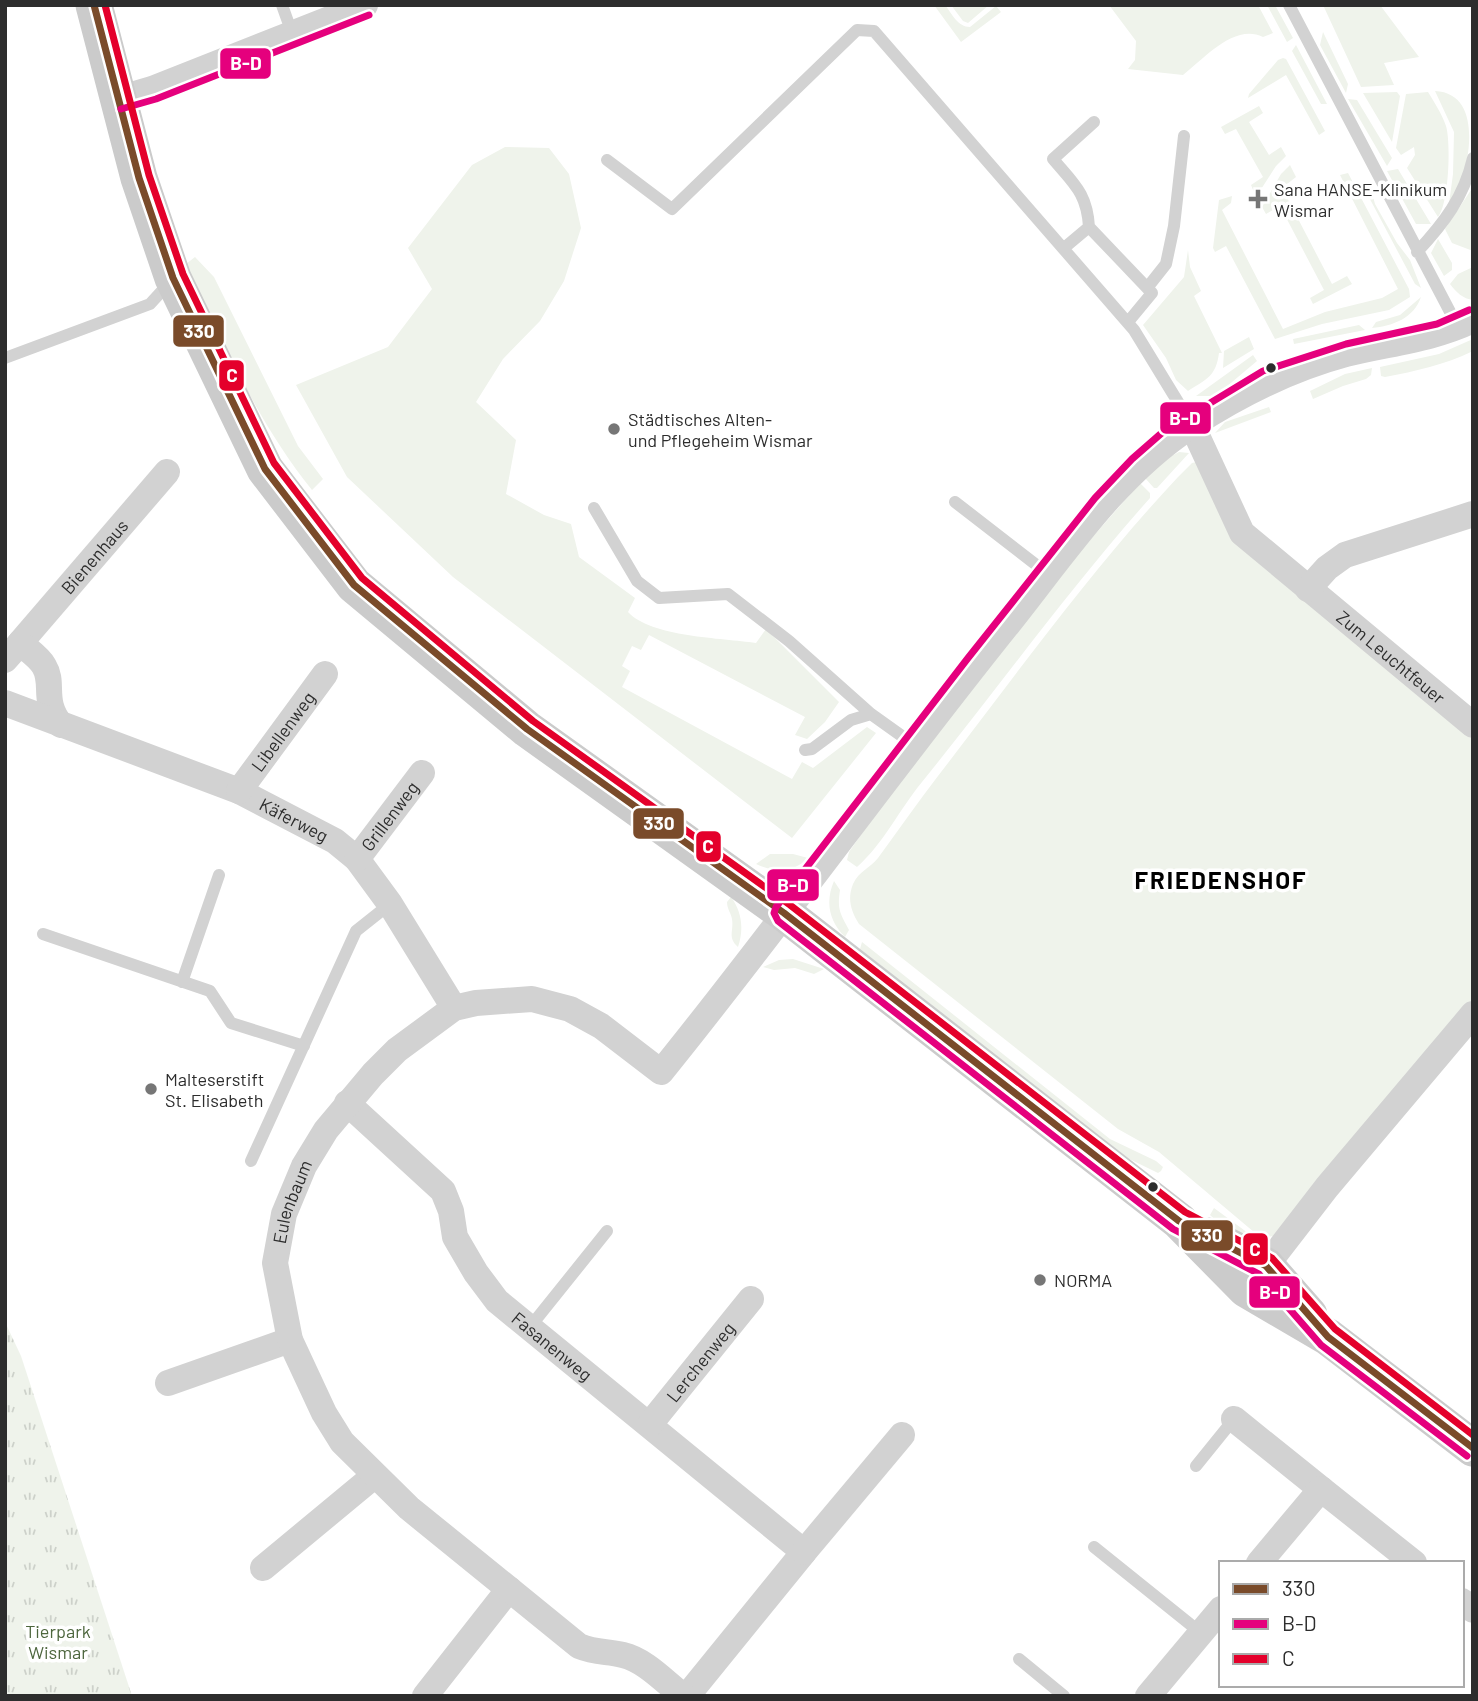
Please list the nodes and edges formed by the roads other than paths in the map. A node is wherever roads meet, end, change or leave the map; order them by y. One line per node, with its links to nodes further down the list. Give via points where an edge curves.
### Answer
1 (94, 5): 6 (street)
2 (282, 5): 5 (lane)
3 (365, 5): 5 (street)
4 (1289, 5): 13 (lane)
5 (292, 33): 6 (street)
6 (118, 99): 14 (street)
7 (1094, 122): 11 (lane, via 1053,159 1084,196)
8 (1184, 136): 15 (lane, via 1166,264)
9 (1473, 158): 13 (lane, via 1467,183 1453,209)
10 (607, 160): 12 (lane, via 672,209 857,30 874,31)
11 (1089, 227): 12 (lane); 15 (lane)
12 (1064, 248): 16 (lane)
13 (1417, 252): 17 (lane)
14 (173, 278): 18 (lane, via 150,304); 39 (street, via 265,469 354,585 527,729)
15 (1147, 288): 16 (lane, via 1152,293)
16 (1128, 322): 19 (lane)
17 (1465, 323): 19 (street, via 1430,337 1298,369 1267,381)
18 (5, 358)
19 (1192, 425): 24 (street, via 1139,466); 25 (street, Zum Leuchtfeuer, via 1242,533)
20 (167, 472): 26 (street, Bienenhaus)
21 (955, 502): 24 (lane)
22 (594, 508): 29 (lane, via 637,581 659,598 727,594 789,640)
23 (1473, 514): 25 (street, via 1345,555)
24 (1048, 574): 32 (street)
25 (1308, 589): 31 (street, Zum Leuchtfeuer)
26 (13, 651): 30 (street, via 44,665 49,705)
27 (325, 674): 35 (street, Libellenweg)
28 (5, 703): 30 (street, Käferweg)
29 (871, 715): 32 (lane); 33 (lane, via 851,720 813,749)
30 (61, 725): 35 (street, Käferweg)
31 (1473, 725)
32 (913, 744): 39 (street)
33 (805, 750)
34 (422, 773): 36 (street, Grillenweg)
35 (239, 791): 36 (street, Käferweg, via 335,841)
36 (358, 859): 38 (street, Käferweg)
37 (219, 875): 41 (lane)
38 (390, 904): 42 (street, Käferweg); 44 (lane, via 356,931)
39 (784, 913): 42 (street, Eulenbaum, via 660,1072 601,1026 570,1009 532,999); 47 (street)
40 (43, 934): 41 (lane)
41 (182, 982): 44 (lane, via 210,991 232,1023)
42 (454, 1008): 45 (street, Eulenbaum, via 397,1050)
43 (1473, 1014): 49 (street)
44 (304, 1046): 46 (lane)
45 (347, 1103): 51 (street, Fasanenweg, via 443,1191 455,1237 476,1273 497,1301); 53 (street, Eulenbaum, via 304,1166 284,1214 275,1263)
46 (251, 1161)
47 (1179, 1221): 49 (street); 52 (street, via 1245,1289)
48 (607, 1230): 51 (lane)
49 (1266, 1266): 52 (street)
50 (751, 1299): 56 (street, Lerchenweg)
51 (530, 1327): 56 (street, Fasanenweg)
52 (1328, 1337): 58 (street)
53 (290, 1340): 54 (street); 60 (street, Eulenbaum, via 324,1413 342,1442)
54 (168, 1383)
55 (1234, 1419): 59 (lane); 61 (street)
56 (650, 1424): 63 (street, Fasanenweg)
57 (902, 1435): 63 (street)
58 (1473, 1448)
59 (1196, 1466)
60 (374, 1476): 66 (street); 67 (street, Eulenbaum)
61 (1321, 1489): 64 (street); 65 (street)
62 (1094, 1547): 69 (lane)
63 (804, 1552): 72 (street)
64 (1261, 1561)
65 (1411, 1561)
66 (263, 1568)
67 (509, 1589): 71 (street); 72 (street, Eulenbaum, via 579,1646 638,1661)
68 (1219, 1611): 69 (street)
69 (1200, 1633): 74 (street)
70 (1019, 1659): 73 (lane)
71 (425, 1696)
72 (685, 1696)
73 (1065, 1696)
74 (1148, 1696)

